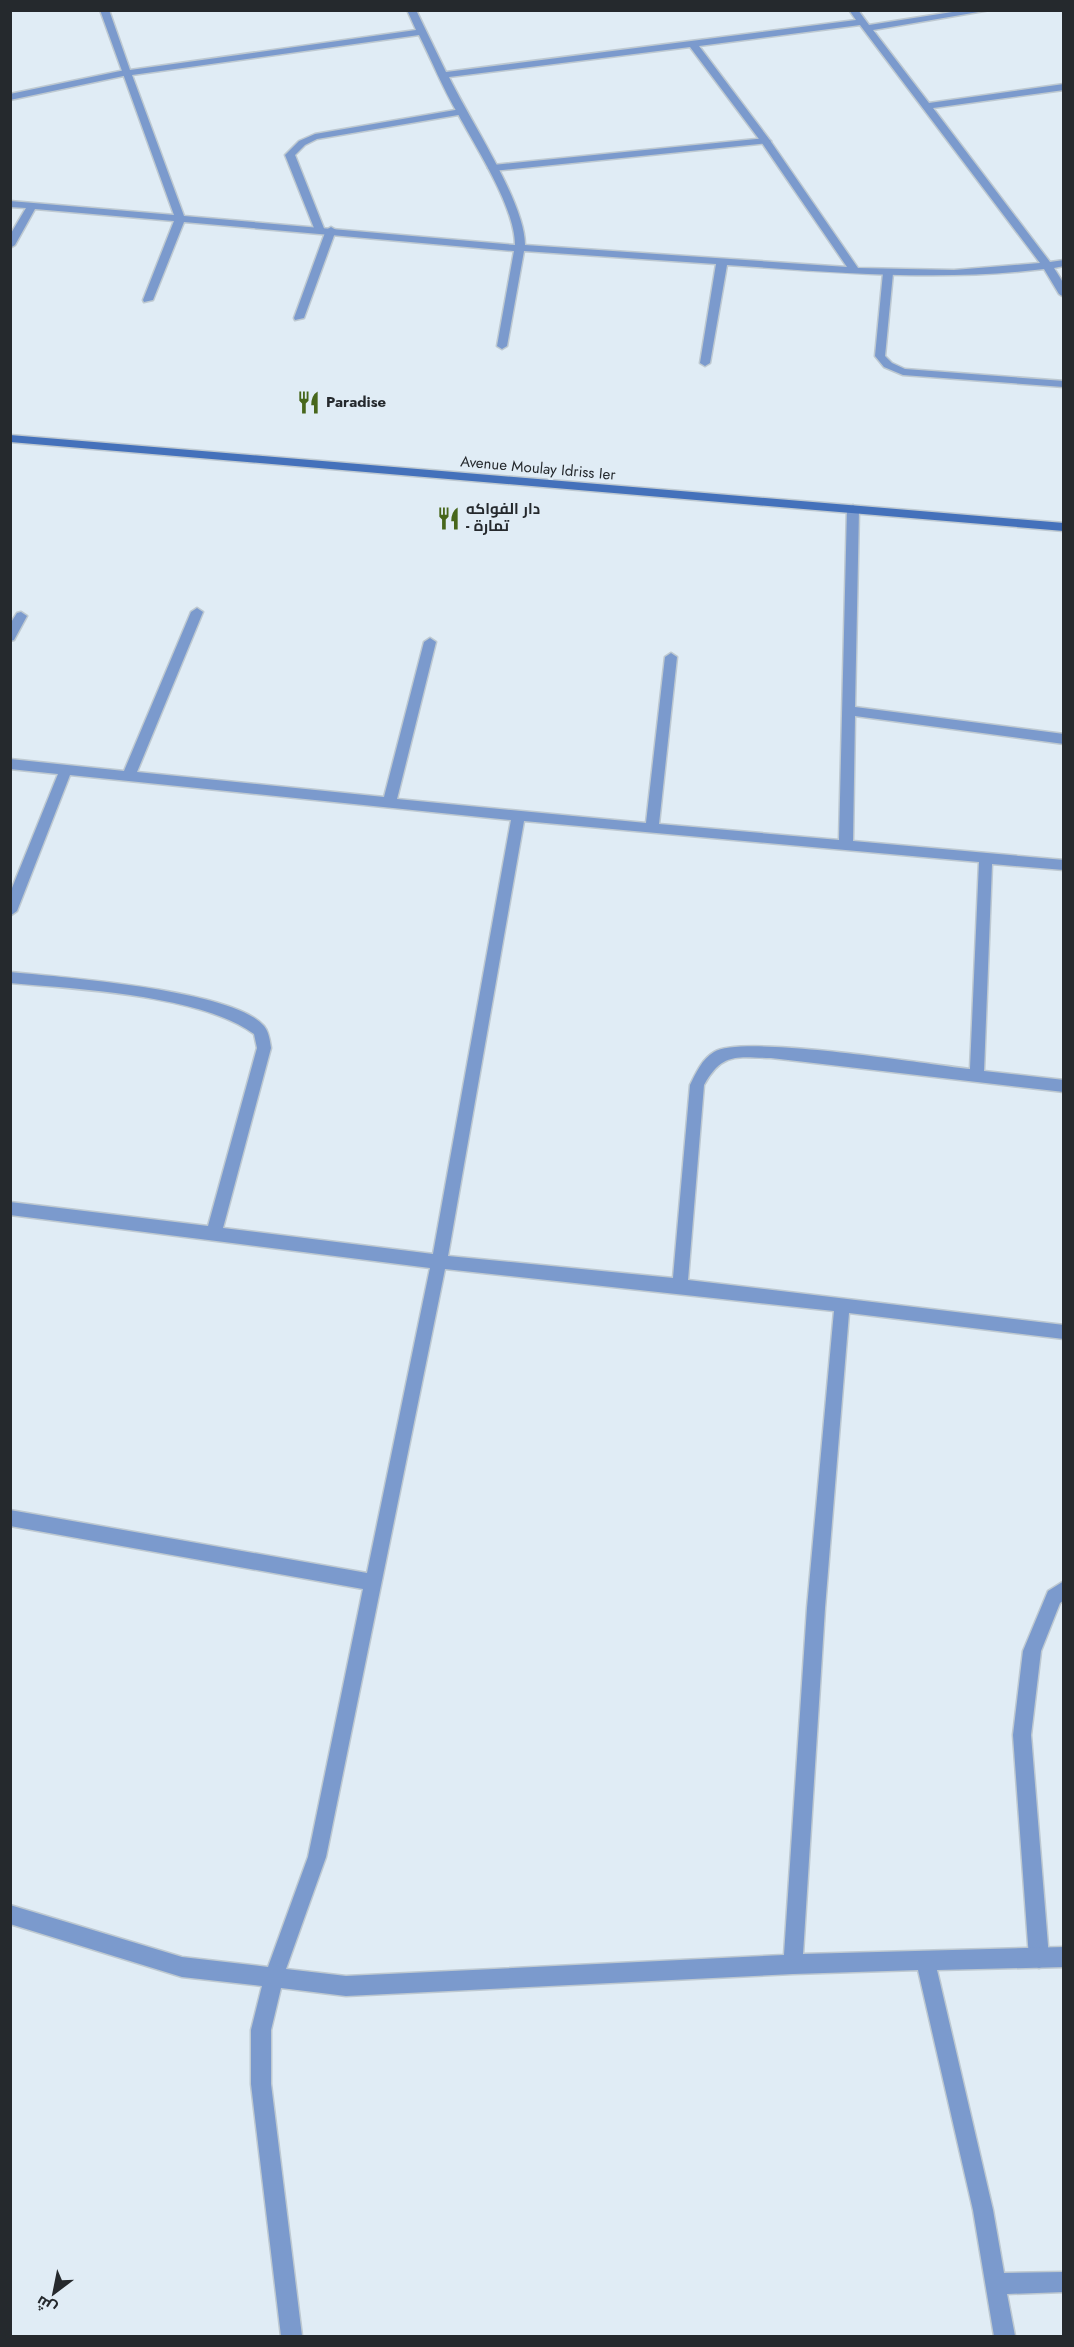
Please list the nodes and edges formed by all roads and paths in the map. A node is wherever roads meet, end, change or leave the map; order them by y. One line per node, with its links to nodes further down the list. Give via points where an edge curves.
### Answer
1 (104, 10): 8 (street)
2 (411, 10): 6 (street)
3 (853, 10): 5 (street)
4 (986, 10): 5 (street)
5 (865, 25): 7 (street); 12 (street)
6 (422, 32): 8 (street); 9 (street)
7 (693, 44): 9 (street); 14 (street)
8 (125, 73): 11 (street); 18 (street)
9 (445, 75): 13 (street)
10 (1064, 87): 12 (street)
11 (10, 97)
12 (928, 106): 25 (street)
13 (461, 111): 15 (street); 19 (street, via 315,137 292,150 290,155)
14 (766, 141): 15 (street); 26 (street)
15 (493, 168): 22 (street, via 519,231)
16 (10, 204): 17 (street)
17 (32, 206): 18 (street); 21 (street)
18 (180, 219): 19 (street); 29 (street)
19 (320, 231): 20 (street)
20 (331, 231): 22 (street); 30 (street)
21 (10, 245)
22 (520, 248): 23 (street); 31 (street)
23 (722, 262): 26 (street); 32 (street)
24 (1064, 263): 25 (street)
25 (1047, 265): 27 (street, via 964,273); 28 (street)
26 (854, 270): 27 (street)
27 (888, 273): 33 (street, via 880,356 888,365 903,372)
28 (1064, 294)
29 (148, 300)
30 (299, 318)
31 (502, 346)
32 (705, 363)
33 (1064, 384)
34 (10, 438): 35 (main road, Avenue Moulay Idriss Ier)
35 (853, 510): 36 (main road, Avenue Moulay Idriss Ier); 42 (street)
36 (1064, 527)
37 (197, 612): 46 (street)
38 (21, 616): 39 (street)
39 (10, 638)
40 (430, 642): 47 (street)
41 (671, 657): 49 (street)
42 (850, 711): 43 (street); 50 (street)
43 (1064, 739)
44 (10, 764): 45 (street)
45 (66, 769): 46 (street); 53 (street)
46 (129, 775): 47 (street)
47 (389, 802): 48 (street)
48 (518, 816): 49 (street); 59 (street)
49 (652, 828): 50 (street)
50 (846, 845): 51 (street)
51 (986, 858): 52 (street); 55 (street)
52 (1064, 865)
53 (10, 911)
54 (10, 977): 58 (street, via 162,995 247,1020 259,1031 264,1048)
55 (977, 1077): 56 (street); 60 (street, via 771,1052 728,1052 717,1056 707,1065 697,1085)
56 (1064, 1086)
57 (10, 1208): 58 (street)
58 (214, 1234): 59 (street)
59 (439, 1262): 60 (street); 64 (street)
60 (680, 1286): 61 (street)
61 (842, 1305): 62 (street); 70 (street, via 816,1608)
62 (1064, 1332)
63 (10, 1518): 64 (street)
64 (373, 1582): 71 (street, via 317,1857)
65 (1064, 1589): 68 (street, via 1054,1597 1032,1651 1022,1735)
66 (10, 1914): 71 (street, via 182,1968)
67 (1064, 1957): 68 (street)
68 (1039, 1958): 69 (street)
69 (925, 1961): 70 (street); 73 (street, via 983,2210)
70 (793, 1964): 71 (street, via 346,1986)
71 (273, 1980): 74 (street, via 261,2030 261,2084)
72 (1064, 2283): 73 (street)
73 (996, 2284): 75 (street)
74 (291, 2337)
75 (1004, 2337)

